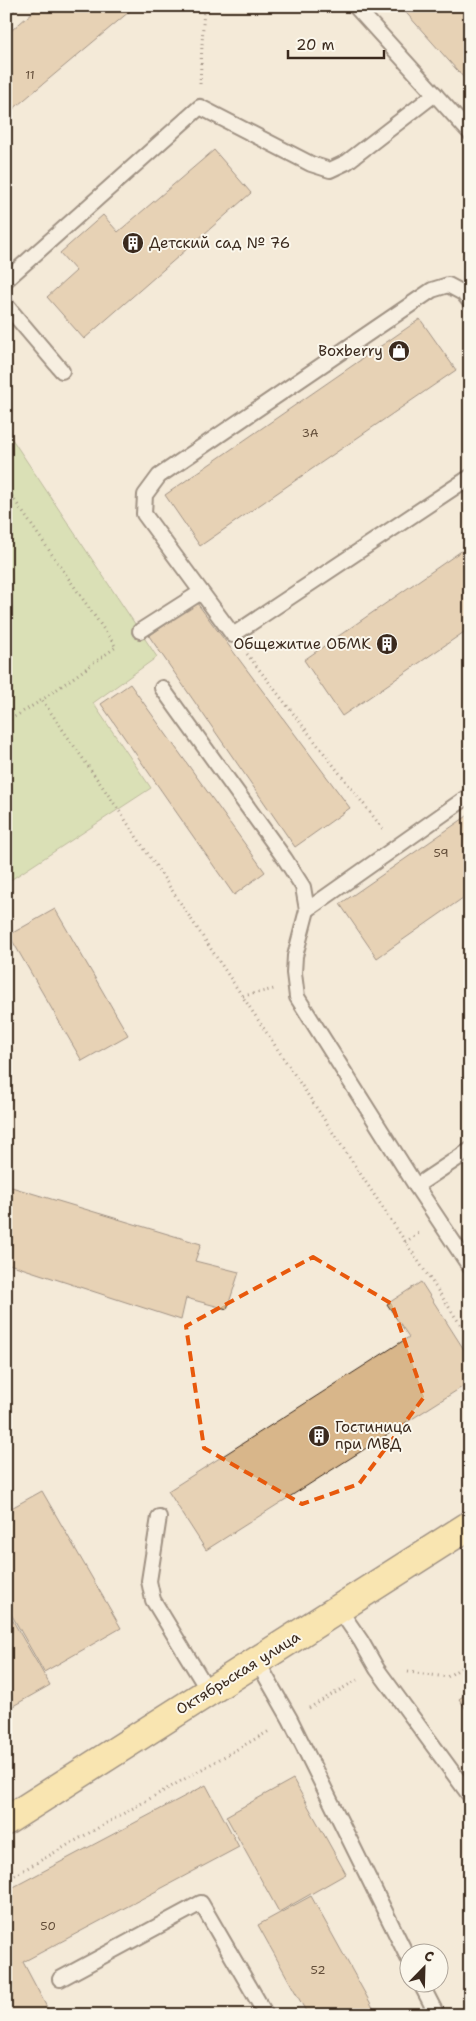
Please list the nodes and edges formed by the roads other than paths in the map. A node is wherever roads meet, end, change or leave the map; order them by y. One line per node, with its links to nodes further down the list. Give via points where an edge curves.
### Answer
1 (355, 6): 2 (lane)
2 (436, 94): 3 (lane); 4 (lane, via 347,162 330,170 200,107)
3 (470, 133)
4 (6, 280)
5 (470, 302): 9 (lane, via 463,293 448,285 432,290 159,476 145,495 144,514)
6 (6, 305): 7 (lane)
7 (62, 371)
8 (470, 477): 9 (lane, via 233,635)
9 (201, 592): 10 (lane)
10 (140, 631)
11 (162, 688): 13 (lane, via 286,859 303,887)
12 (470, 795): 13 (lane)
13 (307, 910): 15 (lane, via 295,956 297,997)
14 (470, 1150): 15 (lane)
15 (416, 1186): 16 (lane)
16 (470, 1267)
17 (159, 1517): 21 (lane, via 149,1581 153,1600)
18 (470, 1525): 19 (main road, Октябрьская улица)
19 (339, 1609): 20 (main road, Октябрьская улица); 22 (lane, via 377,1669)
20 (257, 1661): 21 (main road, Октябрьская улица); 24 (lane, via 290,1719)
21 (209, 1692): 23 (main road, Октябрьская улица)
22 (470, 1796)
23 (6, 1821)
24 (401, 1944)
25 (60, 1979): 27 (lane, via 201,1903)
26 (426, 1994): 28 (lane)
27 (266, 2015)
28 (437, 2015)

